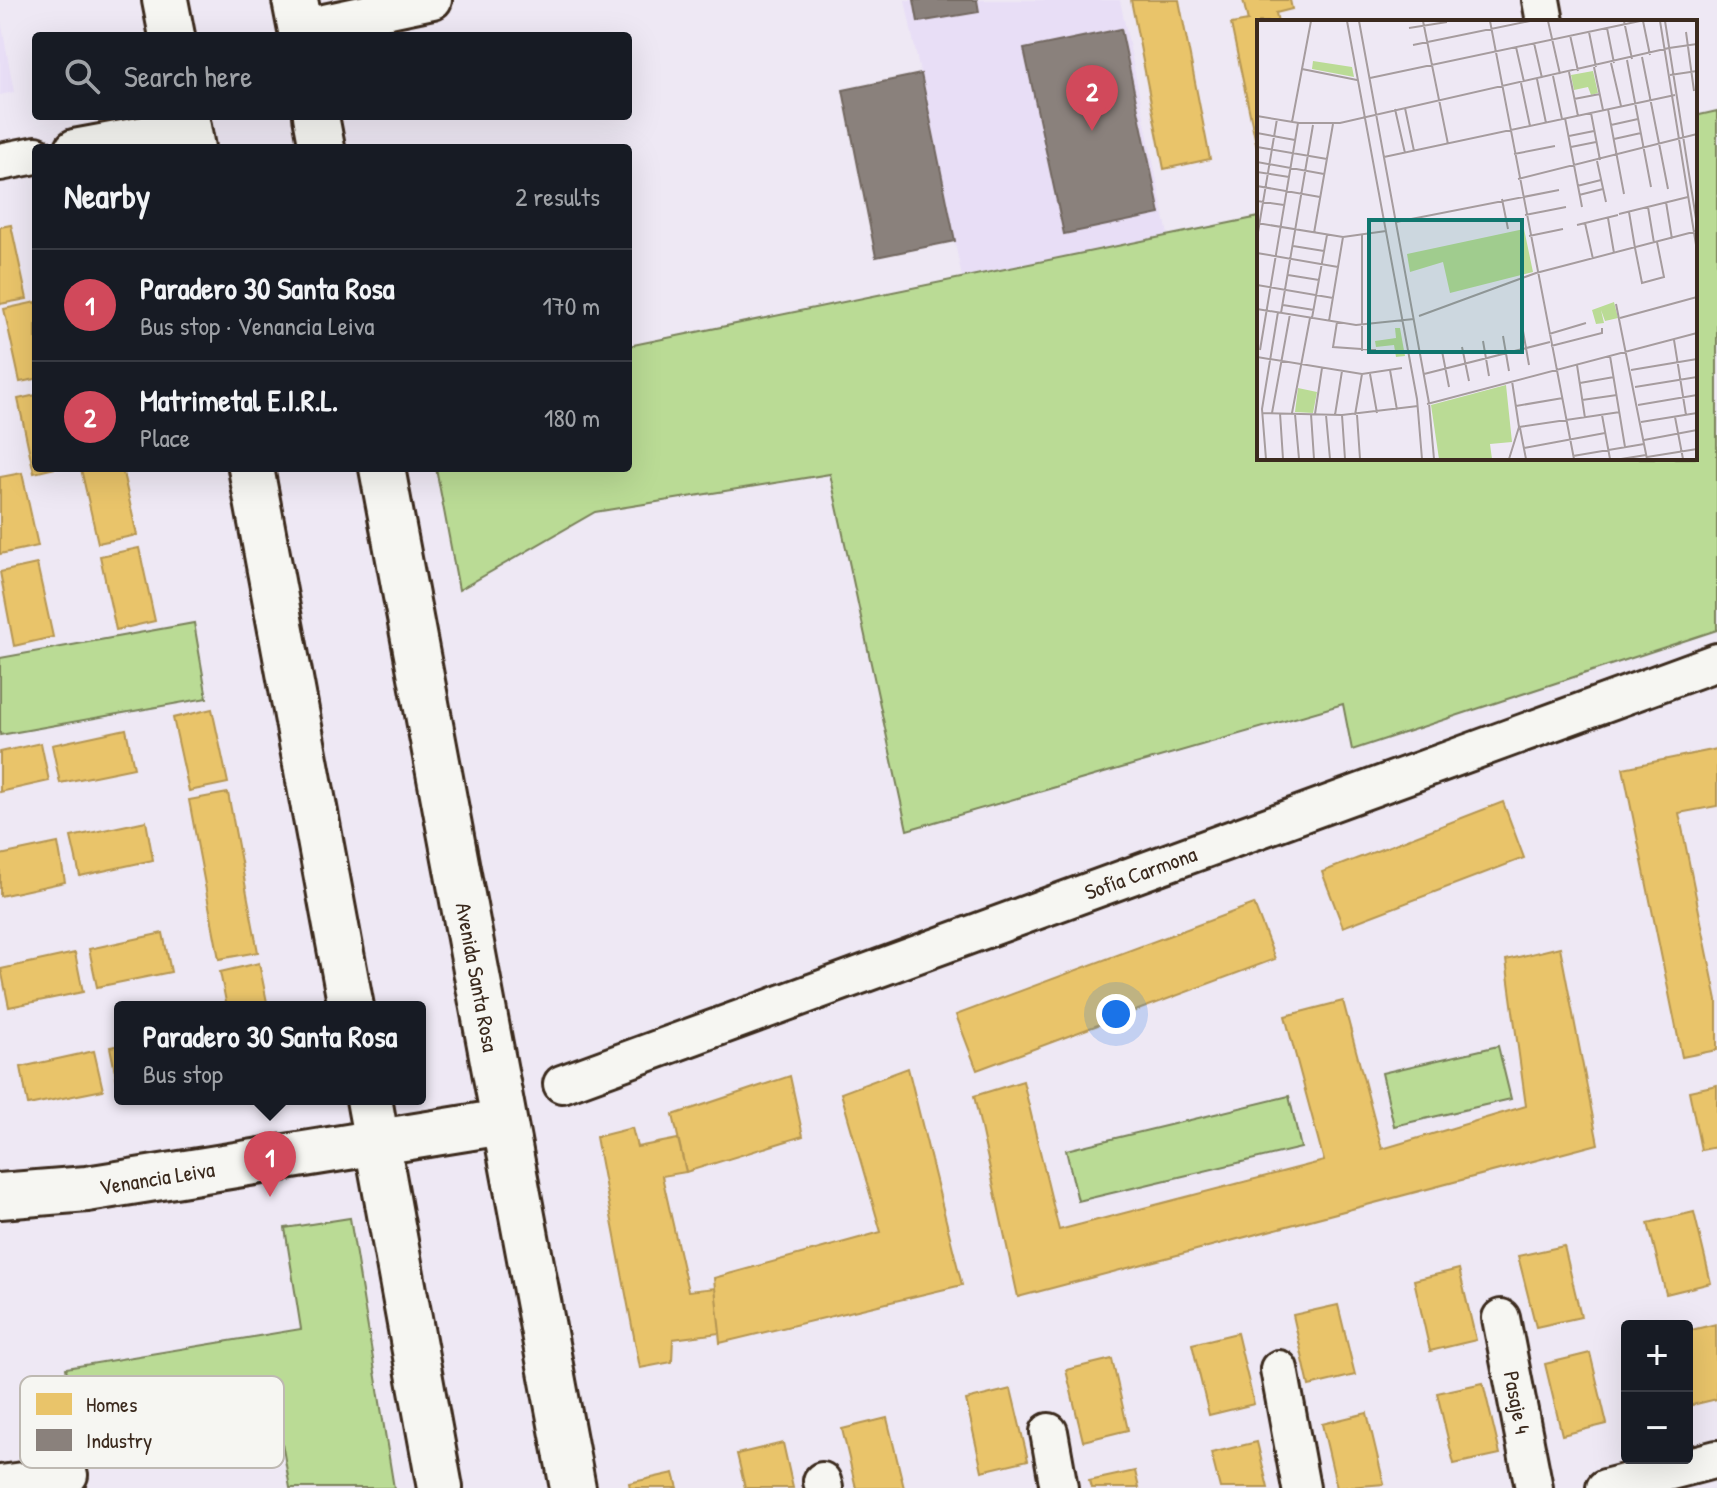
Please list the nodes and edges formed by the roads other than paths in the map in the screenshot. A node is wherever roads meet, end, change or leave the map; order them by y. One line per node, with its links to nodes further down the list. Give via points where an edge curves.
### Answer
1 (165, 0): 6 (main road)
2 (433, 0): 5 (street)
3 (1541, 0): 4 (street)
4 (1545, 20)
5 (299, 21)
6 (171, 32)
7 (317, 120): 10 (main road)
8 (189, 130): 9 (street)
9 (100, 144)
10 (321, 144)
11 (32, 156): 12 (street)
12 (0, 162)
13 (252, 472): 16 (main road)
14 (383, 472): 19 (main road, Avenida Santa Rosa)
15 (1717, 662): 17 (street, Sofía Carmona)
16 (350, 1001)
17 (562, 1084)
18 (370, 1105): 20 (main road)
19 (503, 1122): 20 (main road, Venancia Leiva); 29 (main road, Avenida Santa Rosa)
20 (377, 1145): 21 (main road, Venancia Leiva, via 87,1189); 28 (main road)
21 (0, 1196)
22 (1501, 1318): 32 (street, Pasaje 4)
23 (1279, 1369): 31 (street)
24 (1049, 1432): 30 (street)
25 (1717, 1459): 33 (street)
26 (69, 1475): 27 (street)
27 (0, 1484)
28 (440, 1488)
29 (573, 1488)
30 (1059, 1488)
31 (1301, 1488)
32 (1534, 1488)
33 (1605, 1488)

